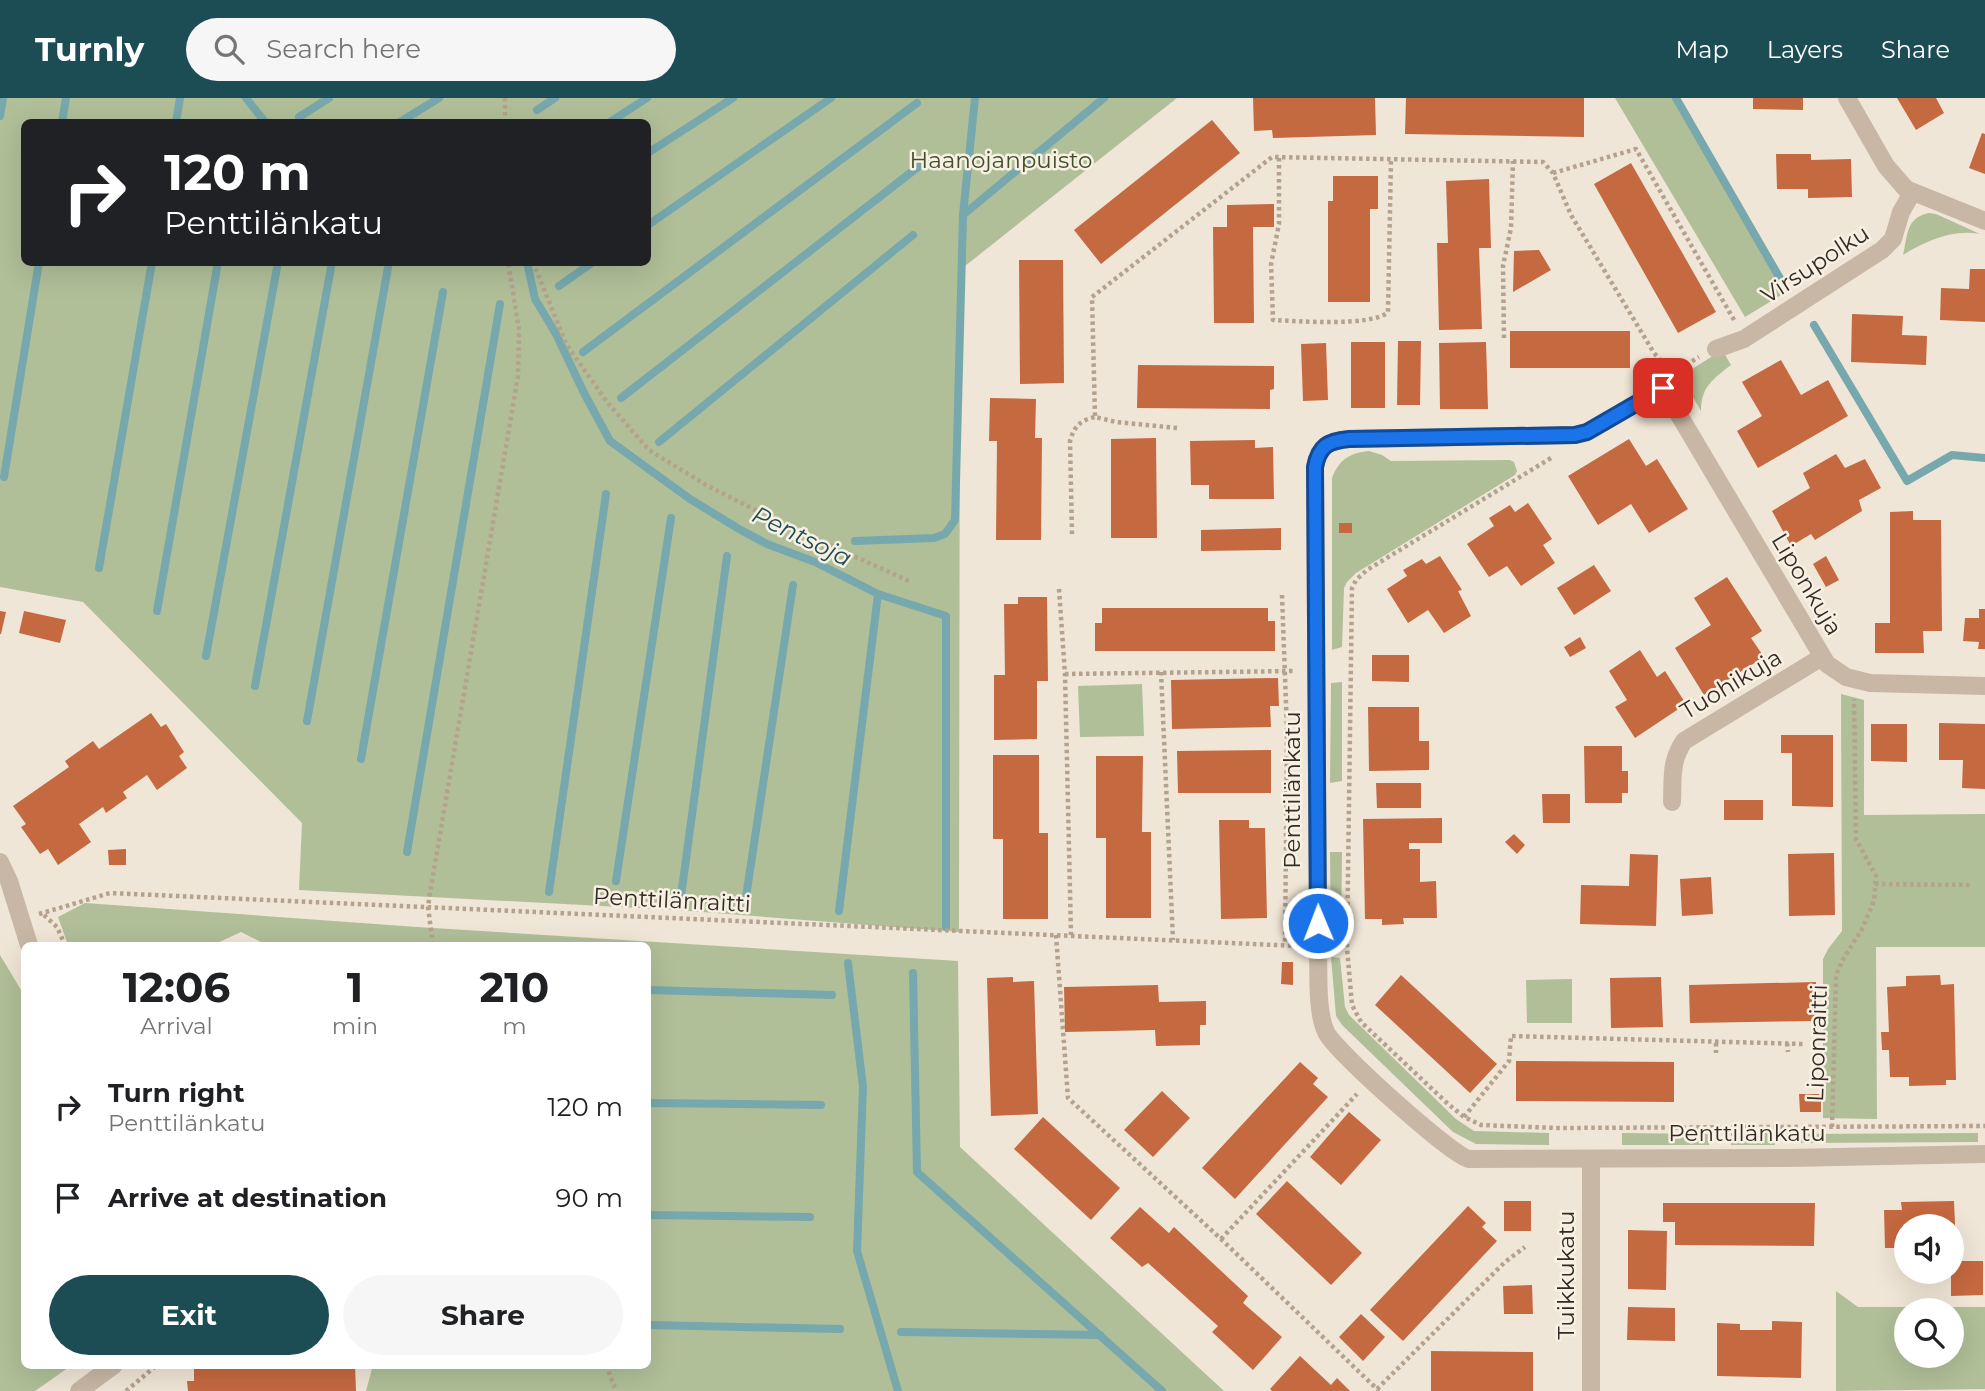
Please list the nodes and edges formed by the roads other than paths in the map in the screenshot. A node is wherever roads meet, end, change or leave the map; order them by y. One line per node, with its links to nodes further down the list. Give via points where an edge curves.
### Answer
1 (1847, 98): 2 (street, via 1886,166)
2 (1912, 193): 3 (street); 4 (street, Virsupolku, via 1889,245 1744,338)
3 (1985, 221)
4 (1716, 349)
5 (1668, 381): 6 (street, Liponkuja); 12 (street, Penttilänkatu, via 1575,435 1340,440 1321,448 1315,467 1318,947 1325,1031 1371,1079 1462,1157)
6 (1822, 657): 7 (street, Liponkuja, via 1838,672 1870,683); 8 (street, Tuohikuja, via 1684,741 1673,763)
7 (1985, 686)
8 (1672, 802)
9 (0, 862): 10 (street)
10 (28, 942)
11 (1985, 1154): 12 (street, Penttilänkatu)
12 (1591, 1159): 15 (street, Tuikkukatu)
13 (109, 1369): 14 (street)
14 (79, 1391)
15 (1591, 1391)

